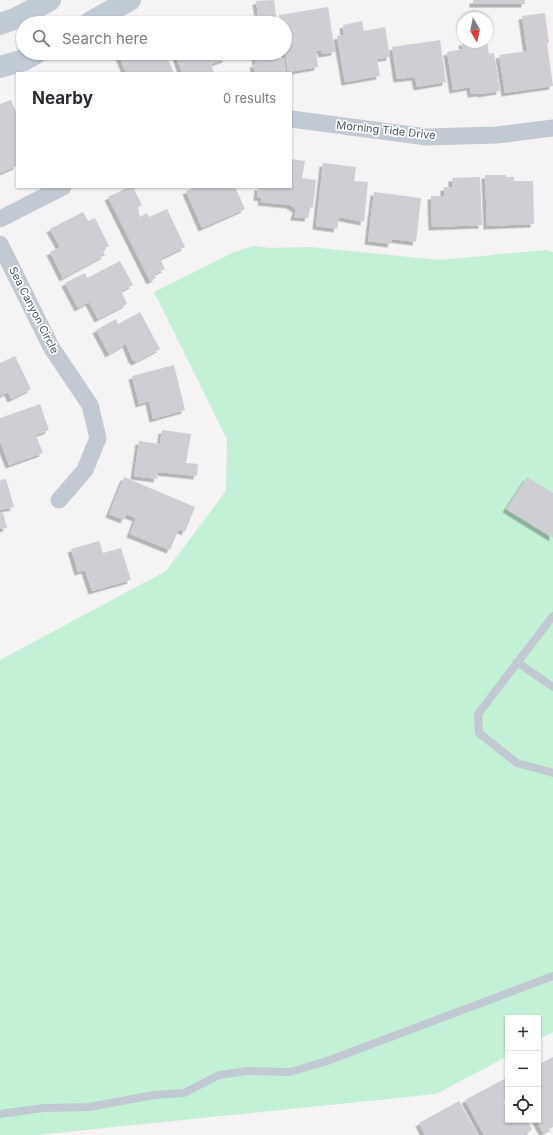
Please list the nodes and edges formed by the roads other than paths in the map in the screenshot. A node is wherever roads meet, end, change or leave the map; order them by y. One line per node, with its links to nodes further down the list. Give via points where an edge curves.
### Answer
1 (50, 0): 3 (street)
2 (130, 0): 4 (street)
3 (21, 16)
4 (101, 16)
5 (16, 18): 6 (street)
6 (0, 24)
7 (24, 60): 8 (street)
8 (0, 67)
9 (292, 119): 10 (street, Morning Tide Drive, via 427,137 497,135)
10 (553, 128)
11 (62, 188): 12 (street)
12 (0, 220)
13 (0, 244): 14 (street, Sea Canyon Circle, via 51,347 90,405 98,438 85,470)
14 (59, 500)
15 (553, 616): 16 (lane)
16 (518, 662): 17 (lane); 18 (lane, via 478,714 478,732 517,763)
17 (553, 687)
18 (553, 773)
19 (553, 976): 20 (lane, via 327,1061 290,1072 247,1071 219,1075 184,1093 154,1095 89,1107 44,1108)
20 (0, 1114)

